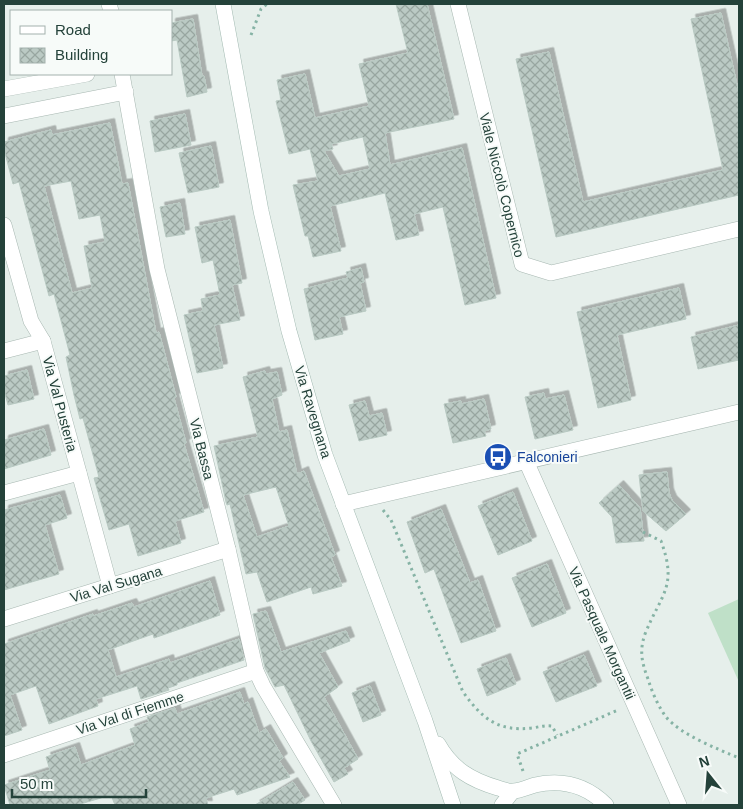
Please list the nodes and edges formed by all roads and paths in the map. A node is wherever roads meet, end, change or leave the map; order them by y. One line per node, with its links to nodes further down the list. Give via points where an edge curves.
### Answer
1 (223, 4): 18 (street, Via Ravegnana, via 261,211 289,331 325,455)
2 (267, 4): 4 (path, via 261,9)
3 (458, 4): 11 (street, Viale Niccolò Copernico, via 522,264 551,273)
4 (251, 36)
5 (81, 75): 7 (street)
6 (122, 75): 8 (street, Via Bassa)
7 (4, 89)
8 (126, 92): 9 (street); 21 (street, Via Bassa, via 157,269)
9 (4, 116)
10 (4, 225): 12 (street, Via Val Pusteria, via 31,321)
11 (739, 229)
12 (43, 341): 13 (street); 16 (street, Via Val Pusteria)
13 (4, 351)
14 (739, 412): 15 (street)
15 (526, 461): 18 (street); 36 (street, Via Pasquale Morgantii)
16 (79, 473): 17 (street); 22 (street, Via Val Pusteria)
17 (4, 492)
18 (343, 504): 26 (street, Via Ravegnana)
19 (380, 506): 27 (path, via 390,520 463,692 473,706 484,718 500,726 552,726)
20 (643, 532): 29 (path, via 661,541 669,581 645,636 641,654 653,695 667,718 686,732)
21 (228, 549): 22 (street, Via Val Sugana); 24 (street, Via Bassa)
22 (110, 586): 23 (street, Via Val Sugana)
23 (4, 619)
24 (256, 671): 28 (street, Via Val di Fiemme); 32 (street, Via Bassa)
25 (618, 710): 27 (path)
26 (425, 721): 31 (street, via 441,750 458,770 482,783); 33 (street, Via Ravegnana)
27 (558, 735): 30 (path, via 517,754)
28 (4, 755)
29 (739, 758)
30 (522, 771)
31 (512, 792): 34 (street); 35 (street, via 550,782 564,783 578,786)
32 (334, 805)
33 (453, 805)
34 (502, 805)
35 (606, 805)
36 (679, 805)

